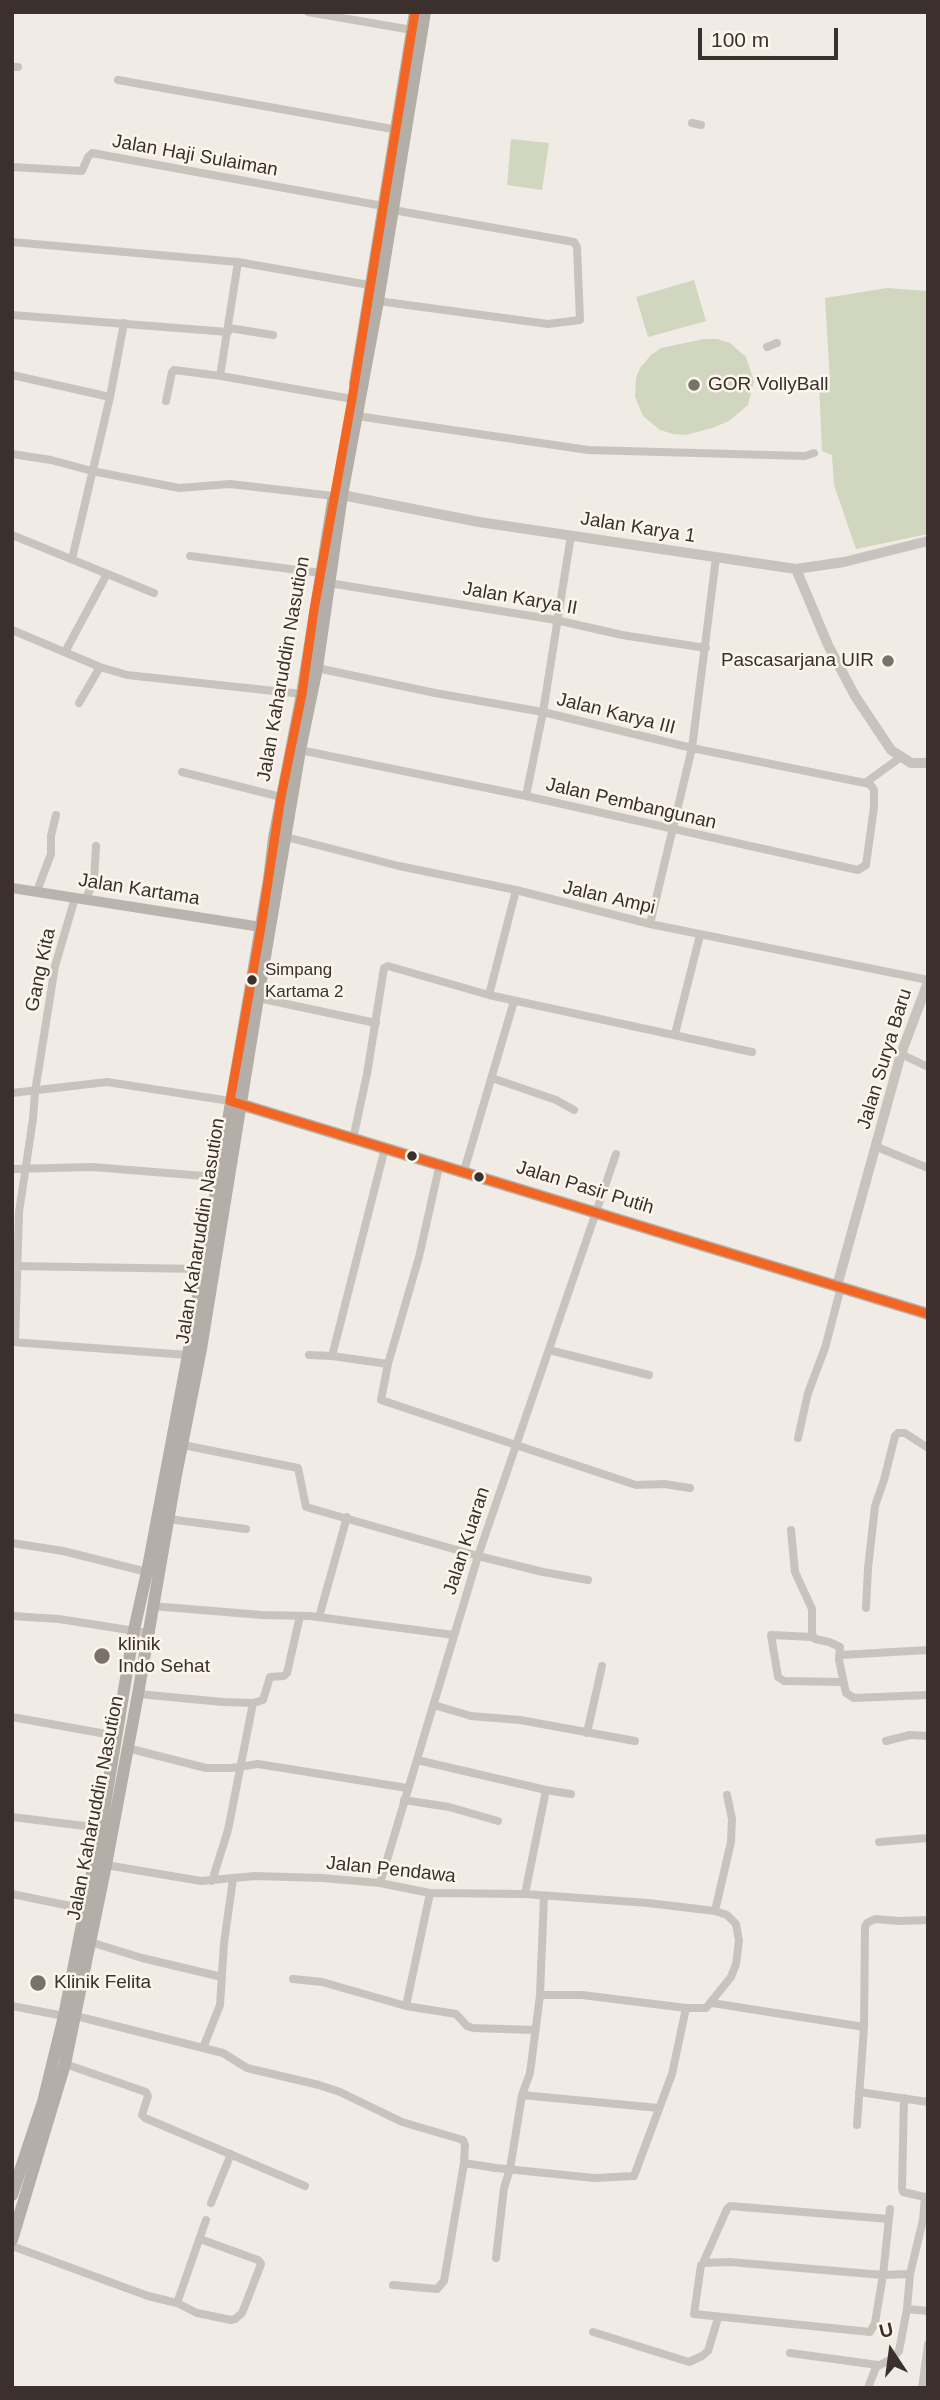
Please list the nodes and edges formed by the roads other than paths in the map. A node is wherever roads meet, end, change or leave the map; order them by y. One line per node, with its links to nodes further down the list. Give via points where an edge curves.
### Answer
1 (308, 12): 4 (street)
2 (415, 12): 4 (highway, Jalan Kaharuddin Nasution)
3 (425, 12): 6 (highway, Jalan Kaharuddin Nasution)
4 (412, 30): 6 (highway, Jalan Kaharuddin Nasution)
5 (118, 80): 6 (street)
6 (400, 130): 8 (highway, Jalan Kaharuddin Nasution)
7 (12, 167): 8 (street, Jalan Haji Sulaiman, via 82,171 92,153)
8 (388, 208): 11 (highway, Jalan Kaharuddin Nasution); 12 (highway, Jalan Kaharuddin Nasution); 12 (street, via 574,242 580,320 548,324)
9 (12, 242): 10 (street)
10 (238, 262): 11 (street); 15 (street)
11 (369, 285): 22 (highway, Jalan Kaharuddin Nasution)
12 (379, 300): 24 (highway, Jalan Kaharuddin Nasution)
13 (12, 315): 14 (street)
14 (124, 323): 15 (street); 21 (street)
15 (228, 330): 16 (street); 19 (street)
16 (273, 335)
17 (777, 343): 18 (street)
18 (767, 347)
19 (221, 373): 22 (street); 23 (street, via 173,370)
20 (12, 375): 21 (street)
21 (110, 397): 27 (street)
22 (352, 399): 28 (highway, Jalan Kaharuddin Nasution)
23 (166, 401)
24 (356, 416): 25 (street, via 588,450); 28 (highway, Jalan Kaharuddin Nasution)
25 (814, 453)
26 (12, 454): 27 (street)
27 (92, 471): 28 (street, via 178,488 230,484); 34 (street)
28 (338, 495): 30 (street, Jalan Karya 1); 37 (highway, Jalan Kaharuddin Nasution)
29 (12, 535): 34 (street)
30 (571, 535): 33 (street, Jalan Karya 1); 40 (street)
31 (928, 541): 35 (street, Jalan Karya 1)
32 (190, 556): 37 (street, Jalan Karya II)
33 (716, 558): 35 (street, Jalan Karya 1); 42 (street)
34 (72, 559): 36 (street)
35 (796, 569): 51 (street, via 855,696 891,750)
36 (107, 574): 38 (street); 43 (street)
37 (325, 578): 39 (highway, Jalan Kaharuddin Nasution); 40 (street, Jalan Karya II)
38 (154, 593)
39 (319, 610): 45 (highway, Jalan Kaharuddin Nasution); 46 (highway, Jalan Kaharuddin Nasution)
40 (556, 620): 42 (street, Jalan Karya II); 48 (street)
41 (12, 630): 43 (street)
42 (706, 648): 49 (street)
43 (65, 652): 44 (street)
44 (100, 667): 46 (street, via 143,678); 47 (street)
45 (317, 668): 48 (street, Jalan Karya III); 50 (highway, Jalan Kaharuddin Nasution)
46 (302, 694): 56 (highway, Jalan Kaharuddin Nasution)
47 (79, 703)
48 (543, 712): 49 (street, Jalan Karya III); 55 (street)
49 (692, 748): 54 (street, Jalan Karya III); 58 (street)
50 (300, 750): 55 (street, Jalan Pembangunan); 59 (highway, Jalan Kaharuddin Nasution)
51 (901, 757): 52 (street); 54 (street)
52 (928, 763)
53 (182, 772): 56 (street)
54 (865, 783): 58 (street, Jalan Pembangunan, via 874,790 874,807 862,869)
55 (526, 796): 58 (street, Jalan Pembangunan)
56 (281, 797): 66 (highway, Jalan Kaharuddin Nasution)
57 (56, 815): 63 (street, via 51,855)
58 (672, 829): 65 (street)
59 (286, 837): 62 (street, Jalan Ampi); 70 (highway, Jalan Kaharuddin Nasution)
60 (96, 846): 64 (street, Gang Kita, via 94,881)
61 (12, 888): 63 (main road, Jalan Kartama)
62 (516, 890): 65 (street, Jalan Ampi); 69 (street)
63 (37, 891): 64 (main road, Jalan Kartama)
64 (80, 899): 66 (main road, Jalan Kartama); 78 (street, Gang Kita, via 55,966)
65 (650, 924): 67 (street, Jalan Ampi)
66 (261, 927): 80 (highway, Jalan Kaharuddin Nasution)
67 (700, 935): 68 (street, Jalan Ampi); 73 (street)
68 (928, 981): 75 (street, Jalan Surya Baru)
69 (489, 995): 71 (street); 72 (street, via 386,966)
70 (258, 998): 72 (street); 80 (highway, Jalan Kaharuddin Nasution)
71 (514, 1001): 73 (street); 77 (street)
72 (376, 1023): 82 (street)
73 (676, 1034): 74 (street)
74 (752, 1052)
75 (901, 1054): 76 (street); 83 (street, Jalan Surya Baru)
76 (928, 1067)
77 (492, 1078): 81 (street); 90 (street)
78 (35, 1092): 79 (street); 80 (street, via 107,1082); 89 (street, Gang Kita)
79 (12, 1093)
80 (235, 1102): 82 (highway, Jalan Pasir Putih); 91 (highway, Jalan Kaharuddin Nasution); 105 (highway, Jalan Kaharuddin Nasution)
81 (574, 1110)
82 (353, 1139): 84 (highway, Jalan Pasir Putih)
83 (877, 1147): 87 (street, Jalan Surya Baru); 95 (street, Jalan Surya Baru)
84 (385, 1148): 86 (highway, Jalan Pasir Putih); 101 (street)
85 (616, 1154): 92 (street, Jalan Kuaran)
86 (440, 1163): 90 (highway, Jalan Pasir Putih); 102 (street)
87 (928, 1168)
88 (12, 1169): 89 (street)
89 (25, 1169): 91 (street, via 92,1167); 93 (street, Gang Kita)
90 (464, 1171): 92 (highway, Jalan Pasir Putih)
91 (218, 1177): 94 (highway, Jalan Kaharuddin Nasution)
92 (597, 1213): 95 (highway, Jalan Pasir Putih); 98 (street, Jalan Kuaran)
93 (15, 1266): 94 (street); 97 (street, Gang Kita)
94 (203, 1269): 99 (highway, Jalan Kaharuddin Nasution)
95 (839, 1287): 96 (highway, Jalan Pasir Putih); 104 (street)
96 (928, 1314)
97 (14, 1342): 99 (street)
98 (549, 1350): 103 (street); 106 (street, Jalan Kuaran)
99 (188, 1355): 115 (highway, Jalan Kaharuddin Nasution)
100 (309, 1355): 101 (street)
101 (332, 1356): 102 (street)
102 (388, 1364): 106 (street, via 380,1396 384,1403)
103 (649, 1375)
104 (798, 1438)
105 (183, 1445): 109 (street, via 299,1468 306,1507); 110 (highway, Jalan Kaharuddin Nasution)
106 (518, 1446): 108 (street, via 636,1485); 114 (street, Jalan Kuaran)
107 (928, 1448): 118 (street, via 905,1433 895,1436 875,1506)
108 (690, 1488)
109 (347, 1517): 114 (street); 121 (street)
110 (168, 1519): 111 (street); 117 (highway, Jalan Kaharuddin Nasution)
111 (246, 1529)
112 (791, 1530): 125 (street, via 795,1572 812,1609)
113 (12, 1543): 115 (street)
114 (478, 1556): 116 (street); 124 (street, Jalan Kuaran)
115 (148, 1572): 122 (highway, Jalan Kaharuddin Nasution)
116 (588, 1580)
117 (152, 1606): 120 (street); 123 (highway, Jalan Kaharuddin Nasution)
118 (866, 1608)
119 (12, 1616): 122 (street)
120 (300, 1616): 121 (street); 132 (street, via 287,1673 270,1677 265,1698)
121 (319, 1617): 124 (street)
122 (134, 1630): 123 (street); 137 (highway, Jalan Kaharuddin Nasution)
123 (148, 1633): 130 (highway, Jalan Kaharuddin Nasution)
124 (454, 1635): 133 (street, Jalan Kuaran)
125 (813, 1637): 127 (street, via 840,1647); 129 (street, via 771,1635 778,1677 784,1681)
126 (928, 1650): 127 (street)
127 (841, 1655): 129 (street)
128 (602, 1666): 135 (street)
129 (843, 1682): 131 (street, via 846,1693 854,1698)
130 (138, 1694): 132 (street); 140 (highway, Jalan Kaharuddin Nasution)
131 (928, 1695)
132 (253, 1703): 142 (street)
133 (434, 1705): 135 (street, via 471,1716); 141 (street, Jalan Kuaran)
134 (12, 1717): 137 (street)
135 (587, 1733): 138 (street)
136 (928, 1736): 139 (street)
137 (117, 1737): 150 (highway, Jalan Kaharuddin Nasution)
138 (635, 1741)
139 (886, 1741)
140 (127, 1748): 142 (street, via 205,1768); 153 (highway, Jalan Kaharuddin Nasution)
141 (417, 1760): 143 (street, Jalan Kuaran); 144 (street)
142 (242, 1768): 143 (street, via 258,1764); 155 (street)
143 (407, 1788): 147 (street, Jalan Kuaran)
144 (546, 1790): 145 (street); 159 (street)
145 (571, 1794)
146 (727, 1795): 162 (street, via 731,1842)
147 (404, 1800): 149 (street); 156 (street, Jalan Kuaran)
148 (12, 1817): 150 (street)
149 (498, 1821)
150 (100, 1828): 161 (highway, Jalan Kaharuddin Nasution)
151 (928, 1838): 152 (street)
152 (879, 1842)
153 (106, 1865): 155 (street, Jalan Pendawa); 164 (highway, Jalan Kaharuddin Nasution)
154 (233, 1879): 155 (street, Jalan Pendawa); 156 (street, Jalan Pendawa, via 255,1876); 165 (street)
155 (212, 1881)
156 (380, 1883): 157 (street, Jalan Pendawa)
157 (430, 1893): 159 (street, Jalan Pendawa); 170 (street)
158 (12, 1894): 161 (street)
159 (525, 1894): 160 (street, Jalan Pendawa)
160 (544, 1896): 162 (street, Jalan Pendawa); 167 (street)
161 (85, 1909): 172 (highway, Jalan Kaharuddin Nasution)
162 (715, 1911): 168 (street, via 736,1924 739,1941 734,1971)
163 (928, 1920): 173 (street, via 867,1923)
164 (90, 1942): 165 (street); 172 (highway, Jalan Kaharuddin Nasution)
165 (222, 1978): 175 (street, via 220,2005)
166 (293, 1979): 170 (street, via 322,1982)
167 (540, 1995): 171 (street, via 583,1995); 174 (street)
168 (712, 2003): 171 (street, via 704,2009); 173 (street)
169 (12, 2006): 172 (street)
170 (405, 2006): 174 (street, via 456,2014 473,2028)
171 (686, 2008): 181 (street, via 677,2057)
172 (70, 2016): 175 (street); 176 (highway, Jalan Kaharuddin Nasution); 185 (highway, Jalan Kaharuddin Nasution)
173 (864, 2027): 177 (street)
174 (535, 2030): 178 (street, via 530,2073)
175 (203, 2048): 184 (street, via 223,2053 247,2068 319,2085 402,2122 459,2138 465,2145)
176 (65, 2064): 183 (street, via 146,2092 145,2119); 195 (highway, Jalan Kaharuddin Nasution)
177 (859, 2092): 179 (street); 182 (street)
178 (522, 2095): 181 (street); 186 (street)
179 (904, 2098): 180 (street); 193 (street, via 902,2188 925,2197)
180 (928, 2102)
181 (659, 2108): 186 (street, via 631,2177)
182 (857, 2125)
183 (231, 2154): 187 (street); 189 (street)
184 (464, 2163): 186 (street); 201 (street, via 443,2284 437,2289)
185 (18, 2165): 188 (highway, Jalan Kaharuddin Nasution)
186 (510, 2169): 197 (street)
187 (305, 2186)
188 (12, 2195)
189 (211, 2203)
190 (890, 2209): 192 (street)
191 (206, 2220): 194 (street)
192 (889, 2220): 198 (street, via 730,2207); 199 (street)
193 (925, 2220): 200 (street)
194 (200, 2239): 202 (street); 202 (street, via 258,2260 261,2267 242,2313 233,2320 197,2313)
195 (12, 2240)
196 (12, 2246): 202 (street)
197 (496, 2258)
198 (703, 2263): 199 (street); 205 (street, via 694,2314)
199 (883, 2274): 200 (street); 205 (street, via 875,2323 867,2332)
200 (910, 2274): 203 (street)
201 (393, 2284)
202 (177, 2303)
203 (907, 2309): 204 (street); 209 (street, via 899,2351)
204 (928, 2312)
205 (718, 2318): 206 (street, via 708,2351 689,2362)
206 (593, 2332)
207 (928, 2344): 211 (street)
208 (790, 2353): 209 (street)
209 (878, 2365): 210 (street)
210 (868, 2388)
211 (922, 2388)

